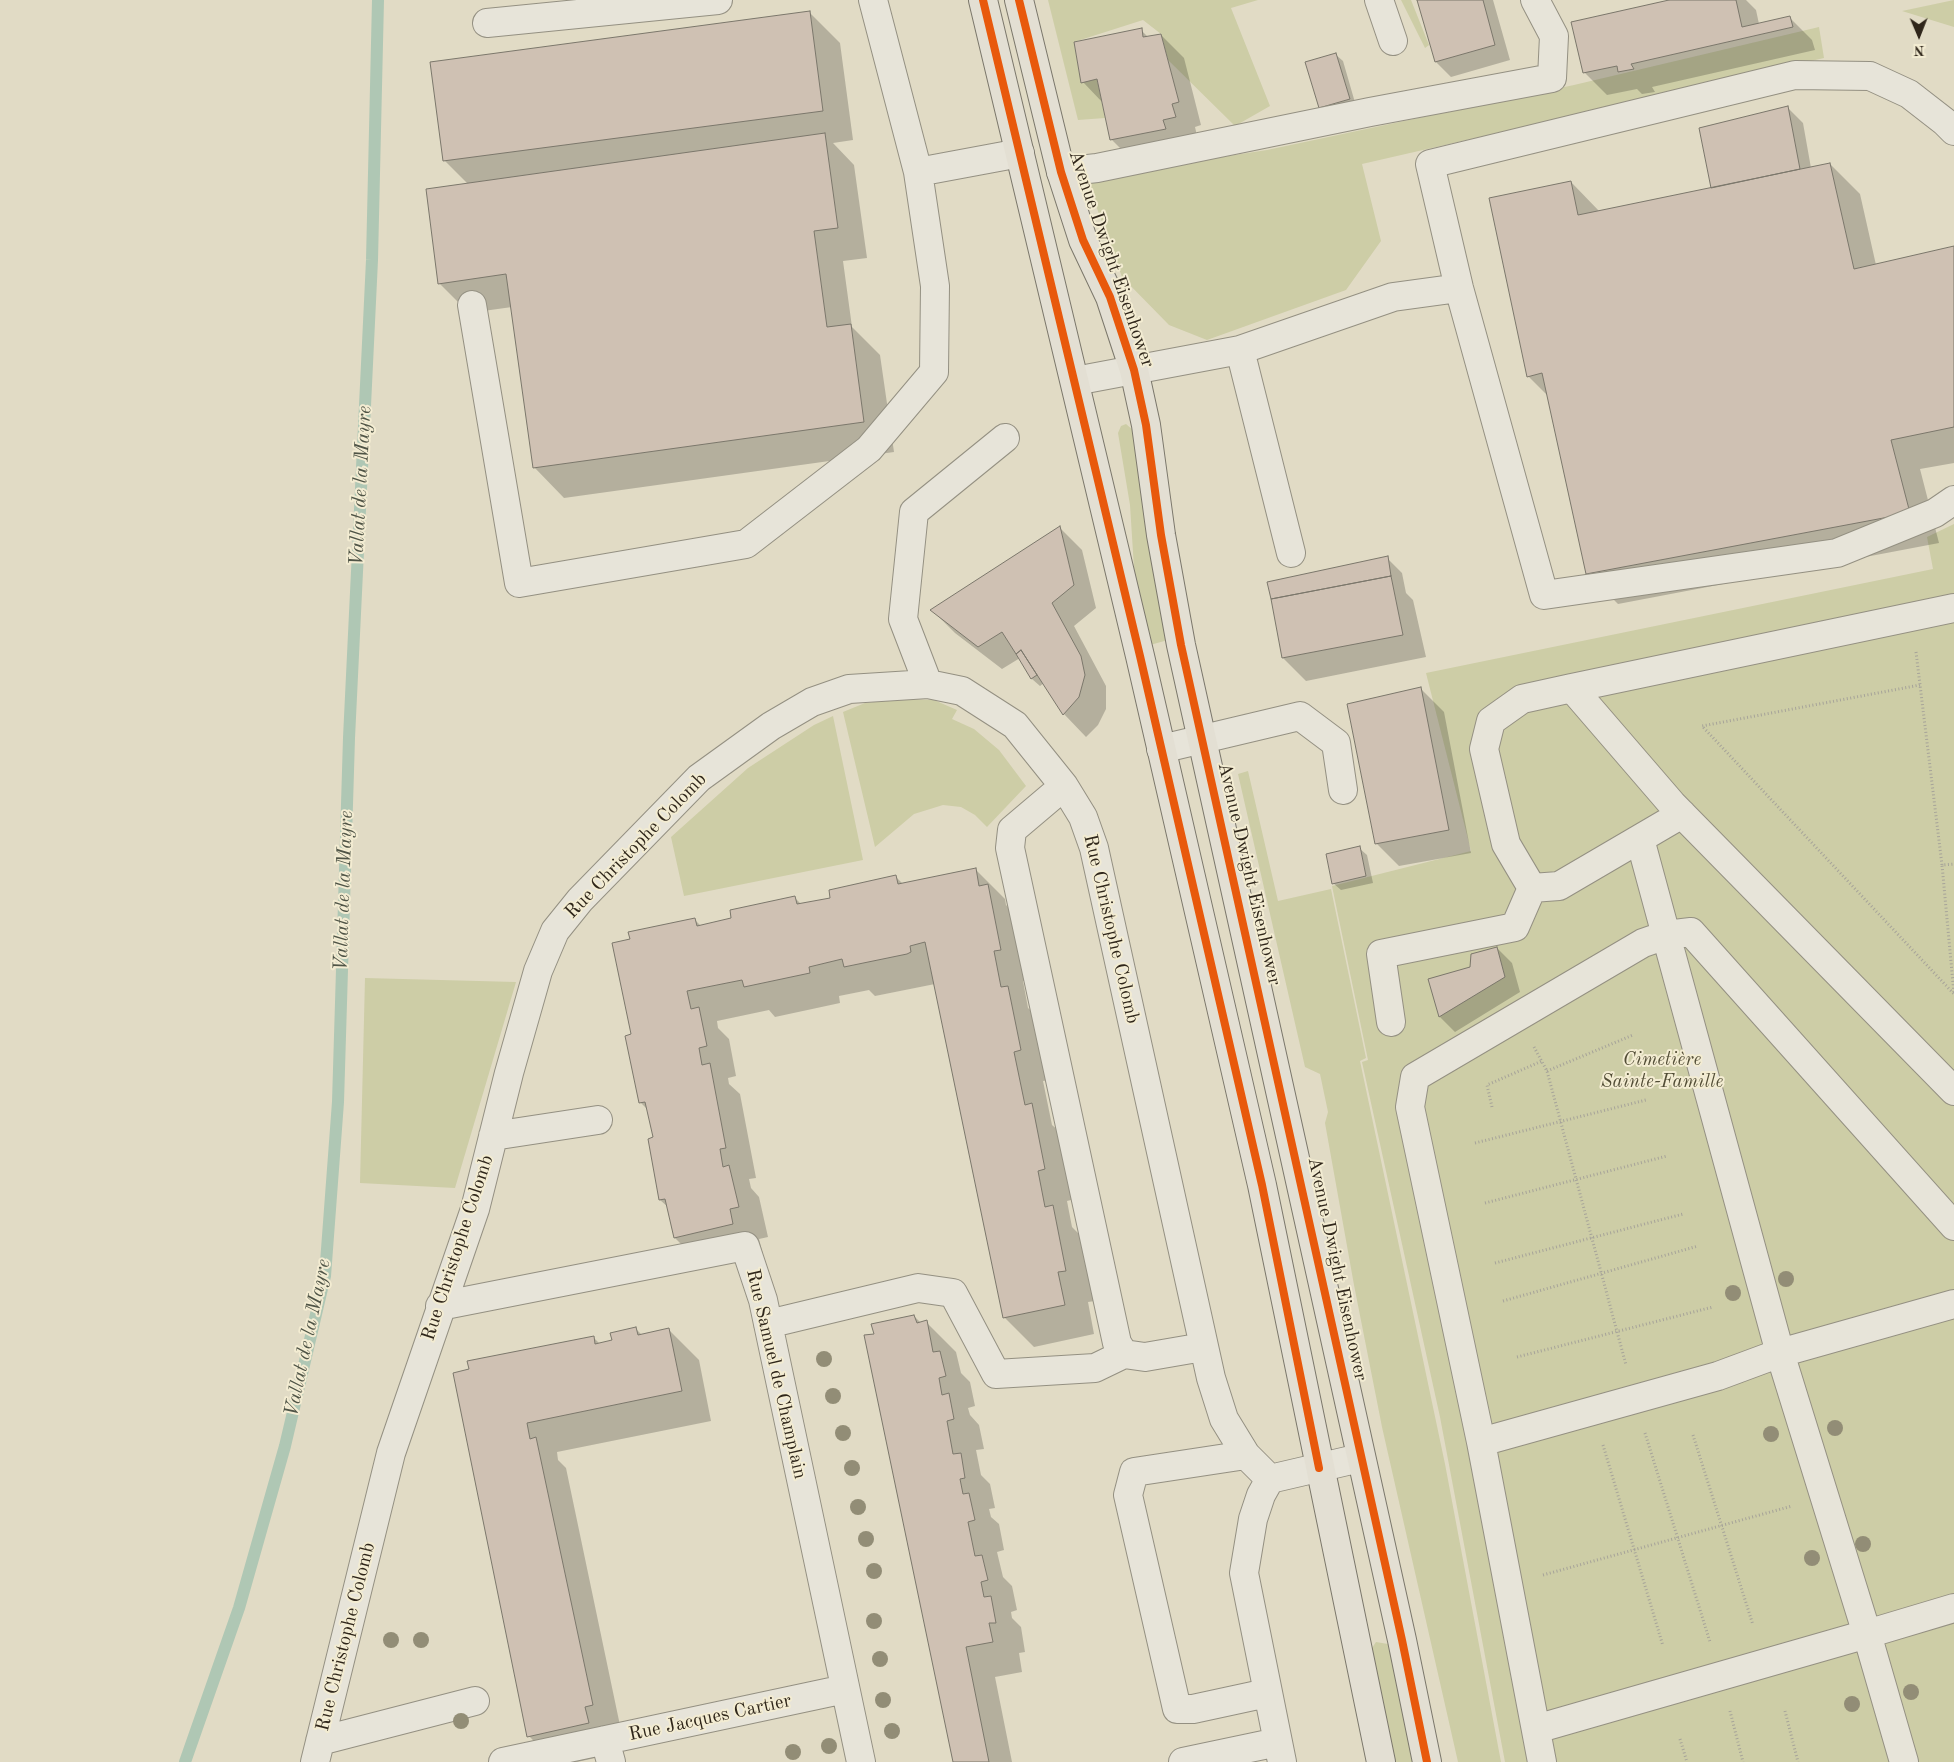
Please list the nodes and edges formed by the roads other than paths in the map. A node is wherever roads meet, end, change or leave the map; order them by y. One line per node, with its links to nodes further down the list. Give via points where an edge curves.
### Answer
1 (718, 0): 7 (street)
2 (873, 0): 11 (street)
3 (983, 0): 10 (main road)
4 (1019, 0): 12 (main road, Avenue Dwight Eisenhower)
5 (1379, 0): 8 (street)
6 (1535, 0): 12 (street, via 1554,36 1552,78 1097,168)
7 (487, 23)
8 (1393, 41)
9 (1954, 131): 13 (street, via 1909,94 1870,76 1795,76 1430,164)
10 (1020, 154): 11 (street); 17 (main road)
11 (918, 172): 14 (street, via 935,286 934,372 869,449 746,544 519,583)
12 (1061, 172): 16 (main road, Avenue Dwight Eisenhower, via 1083,240 1110,297)
13 (1459, 288): 15 (street, via 1393,297); 19 (street, via 1544,595 1837,553 1935,513)
14 (472, 305)
15 (1240, 350): 16 (street); 20 (street)
16 (1134, 370): 17 (street); 24 (main road, Avenue Dwight Eisenhower, via 1146,425 1160,535)
17 (1075, 381): 25 (main road)
18 (1005, 438): 22 (street, via 914,512 903,619)
19 (1954, 500)
20 (1291, 554)
21 (1954, 608): 23 (street)
22 (928, 684): 26 (street, Rue Christophe Colomb, via 962,692 1015,725); 35 (street, Rue Christophe Colomb, via 850,689 812,702 771,726 699,778 580,900 555,931 538,971)
23 (1572, 688): 28 (street); 30 (street, via 1522,699 1491,721 1484,750 1506,844)
24 (1202, 740): 25 (street); 27 (street, via 1300,716 1336,743); 45 (main road, Avenue Dwight Eisenhower, via 1290,1128)
25 (1161, 749): 46 (main road, via 1262,1185)
26 (1064, 786): 40 (street, Rue Christophe Colomb, via 1083,817 1094,848); 42 (street, via 1012,830 1010,848 1116,1342)
27 (1343, 790)
28 (1682, 814): 29 (street); 33 (street)
29 (1640, 839): 30 (street, via 1559,886); 31 (street)
30 (1532, 888): 32 (street, via 1514,927 1381,954)
31 (1666, 935): 36 (street, via 1691,932); 41 (street); 43 (street, via 1643,943 1414,1077 1410,1107)
32 (1391, 1022)
33 (1954, 1091)
34 (598, 1120): 35 (street)
35 (493, 1136): 38 (street, Rue Christophe Colomb, via 475,1209)
36 (1954, 1226)
37 (1954, 1304): 41 (street)
38 (440, 1306): 39 (street, Rue Samuel de Champlain, via 745,1246); 54 (street, Rue Christophe Colomb, via 391,1453)
39 (768, 1324): 42 (street, via 918,1288 952,1293 996,1374 1095,1368); 50 (street, Rue Samuel de Champlain)
40 (1203, 1347): 42 (street, via 1145,1358); 44 (street, Rue Christophe Colomb, via 1224,1418)
41 (1780, 1353): 43 (street, via 1718,1376); 49 (street)
42 (1124, 1354)
43 (1481, 1442): 53 (street)
44 (1246, 1455): 47 (street, Rue Christophe Colomb); 51 (street, via 1134,1472 1128,1495 1177,1709 1193,1709)
45 (1360, 1458): 46 (street); 61 (main road, Avenue Dwight Eisenhower)
46 (1319, 1468): 47 (street); 60 (main road)
47 (1270, 1480): 51 (street, via 1253,1519 1244,1573)
48 (1954, 1608): 49 (street)
49 (1867, 1634): 53 (street); 63 (street)
50 (845, 1689): 55 (street, Rue Jacques Cartier); 58 (street)
51 (1268, 1693): 56 (street)
52 (475, 1701): 54 (street)
53 (1536, 1728): 62 (street)
54 (318, 1751)
55 (608, 1751): 57 (street, Rue Jacques Cartier)
56 (1280, 1752): 59 (street)
57 (503, 1762)
58 (861, 1762)
59 (1182, 1762)
60 (1381, 1762)
61 (1427, 1762)
62 (1542, 1762)
63 (1904, 1762)

